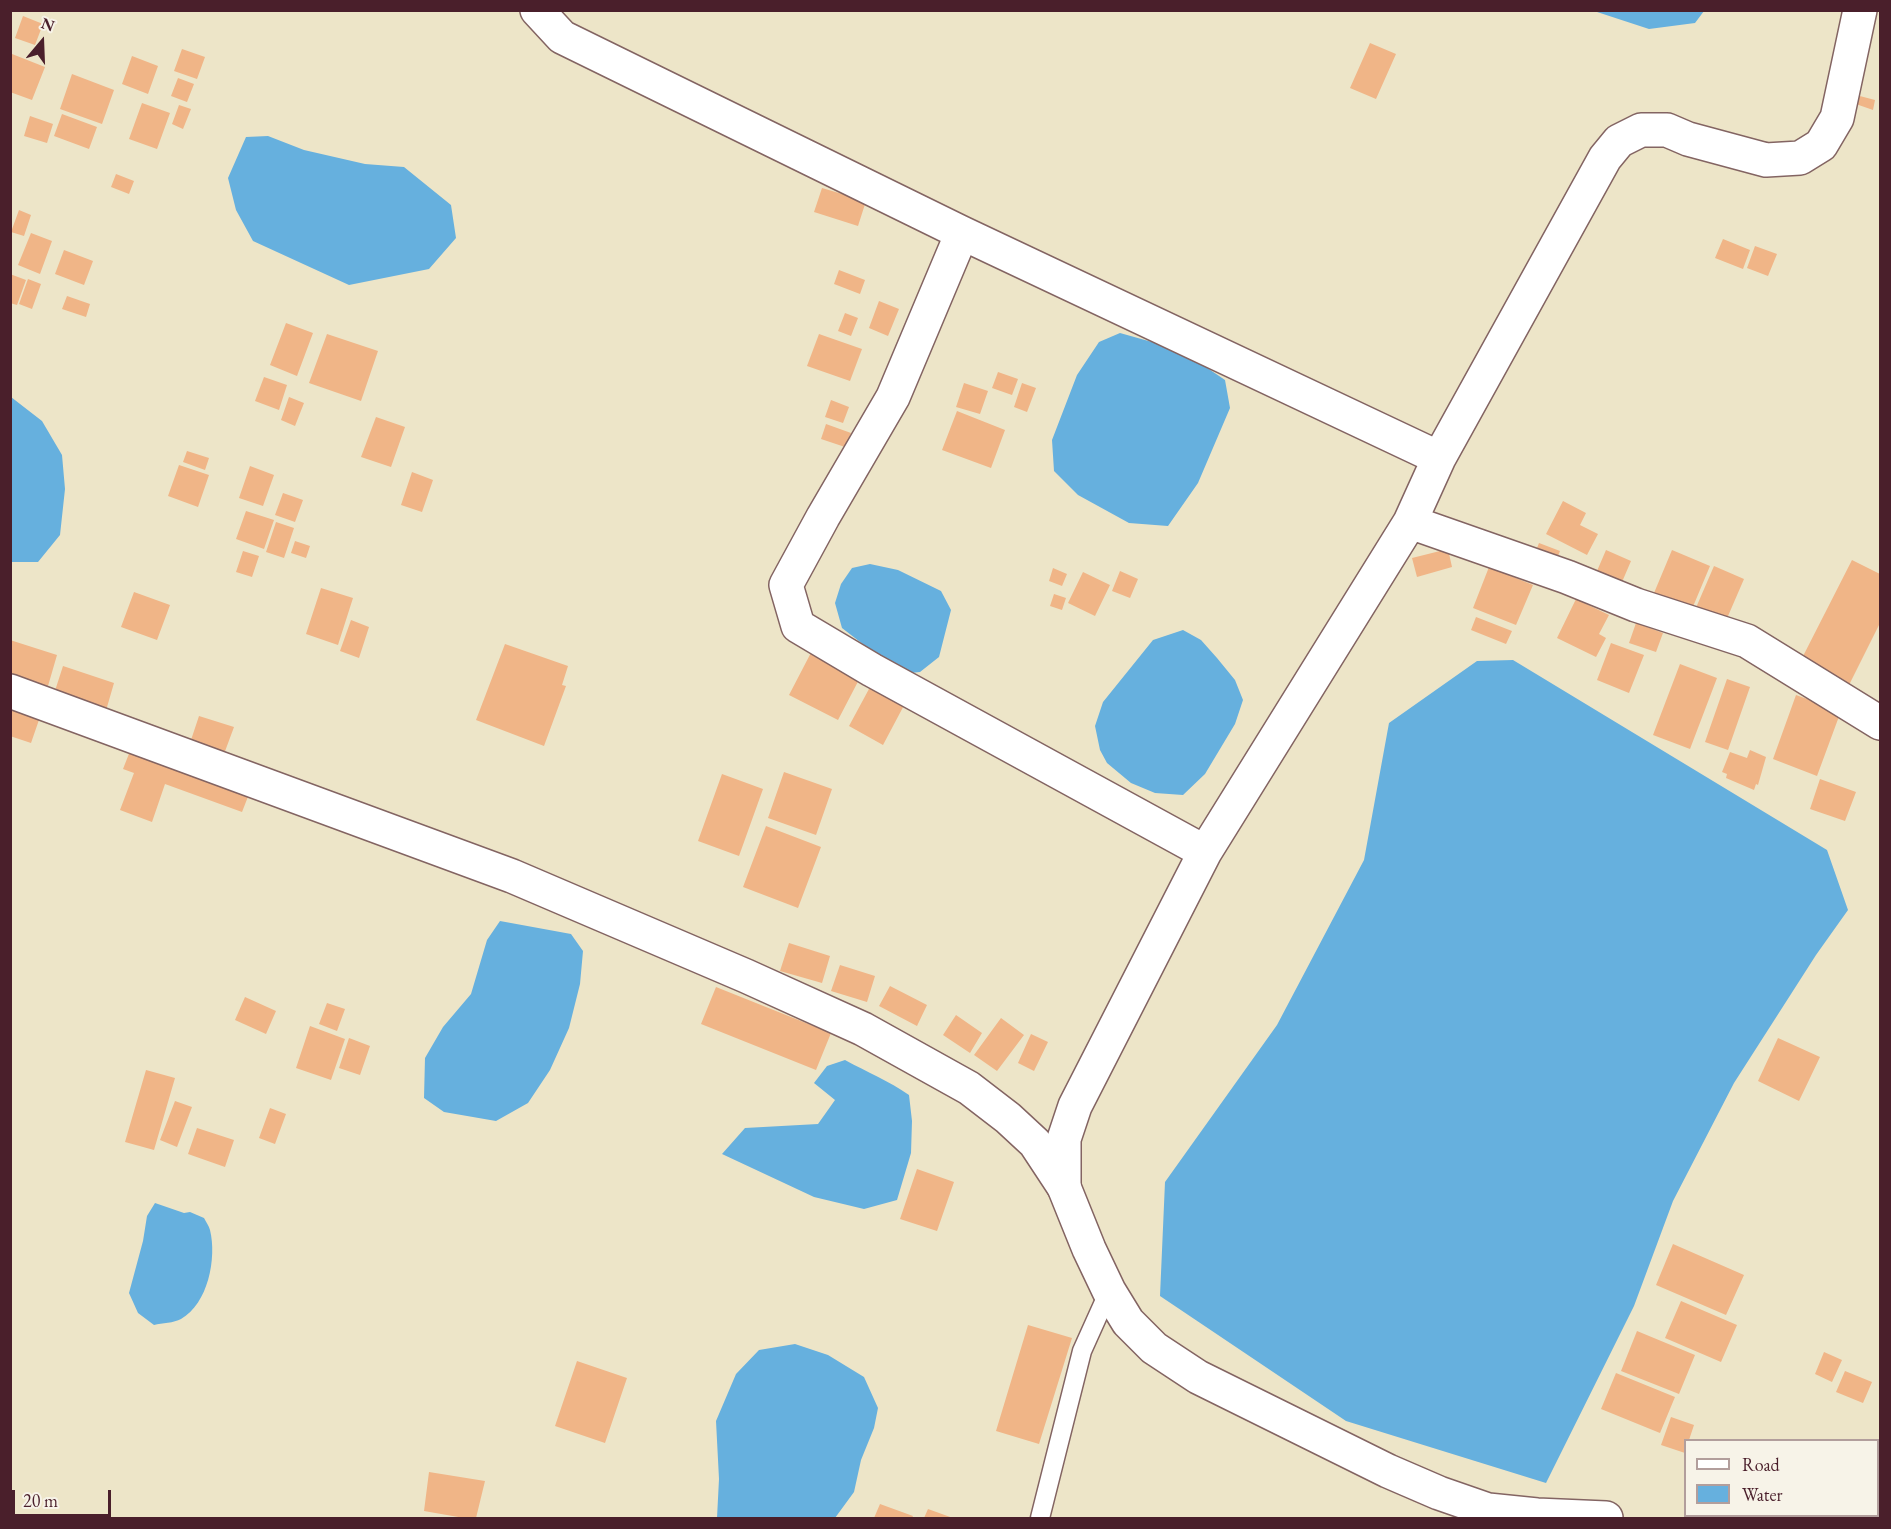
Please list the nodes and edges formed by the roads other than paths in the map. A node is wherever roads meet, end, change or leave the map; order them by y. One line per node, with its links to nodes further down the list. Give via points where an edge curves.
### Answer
1 (537, 10): 3 (street, via 562,37)
2 (1860, 10): 4 (street, via 1837,118 1821,146 1800,159 1766,160 1666,130 1641,130 1619,141 1605,158)
3 (962, 233): 4 (street); 8 (street, via 893,397 786,585 798,626)
4 (1439, 458): 5 (street)
5 (1410, 522): 7 (street, via 1636,605 1747,641); 8 (street)
6 (10, 691): 9 (street, via 512,876 863,1029 969,1088 1008,1118 1035,1143)
7 (1881, 723)
8 (1205, 852): 9 (street, via 1075,1106 1064,1139)
9 (1064, 1187): 10 (street)
10 (1109, 1291): 11 (street, via 1128,1322 1154,1348 1198,1377 1388,1471); 12 (lane, via 1082,1351)
11 (1486, 1514): 13 (street)
12 (1040, 1518)
13 (1606, 1518)

